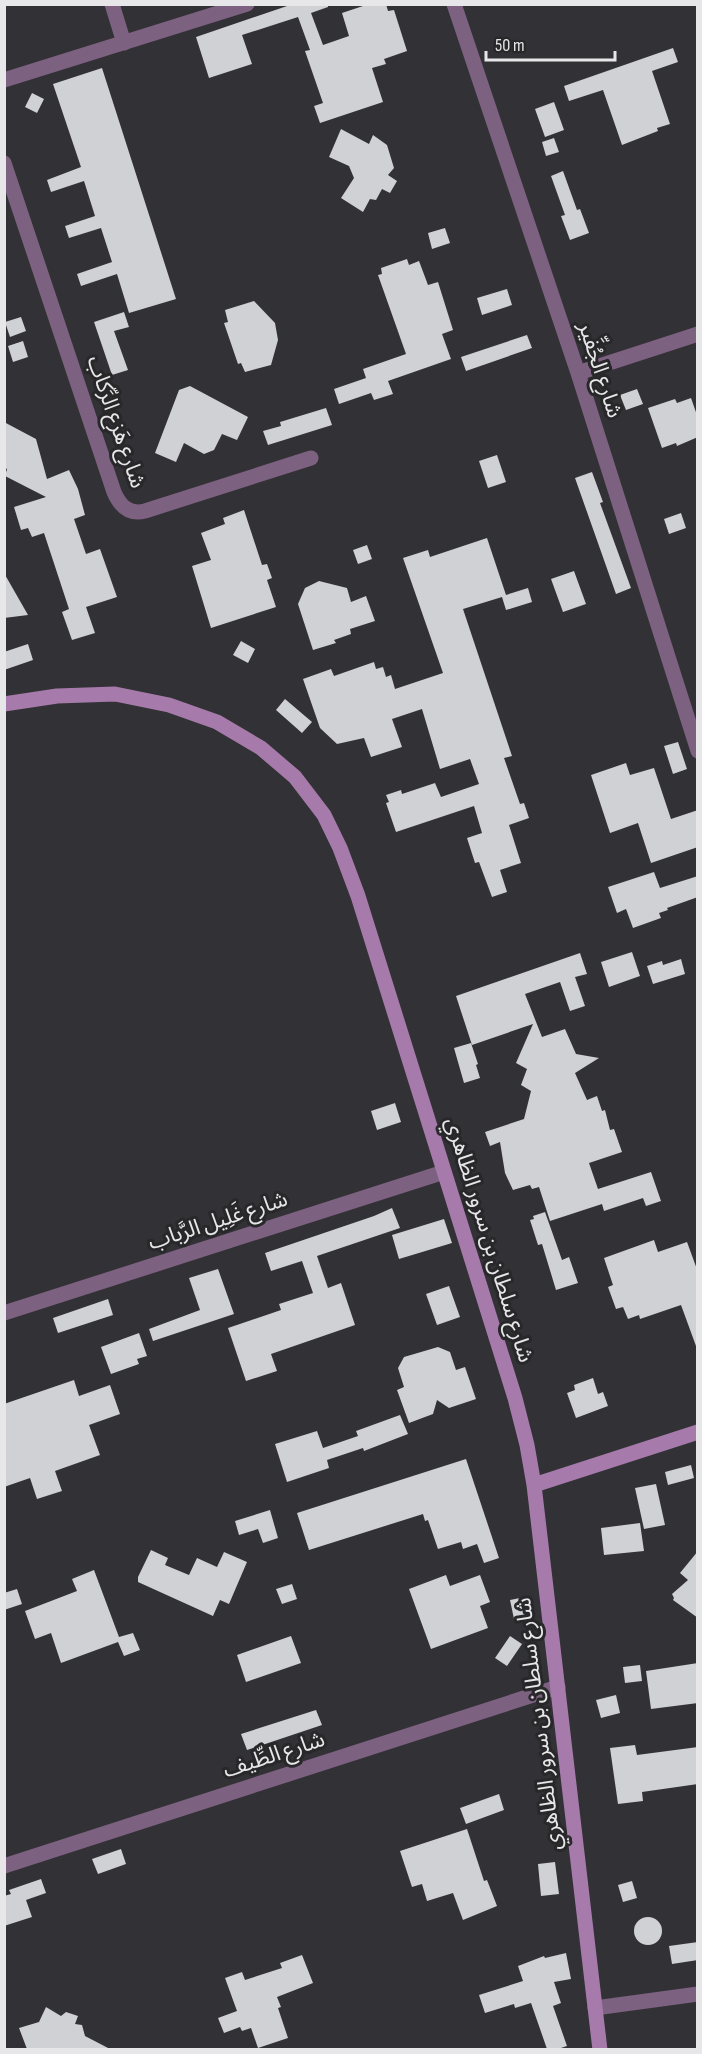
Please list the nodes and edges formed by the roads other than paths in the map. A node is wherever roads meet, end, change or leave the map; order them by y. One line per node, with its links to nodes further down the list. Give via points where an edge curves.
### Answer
1 (112, 4): 4 (street)
2 (247, 4): 4 (street)
3 (454, 4): 8 (street, شارع الجُفِّير)
4 (124, 43): 5 (street)
5 (4, 80)
6 (4, 164): 9 (street, شارع هَزع الرِّكاب, via 120,504 131,512 146,512)
7 (698, 334): 8 (street)
8 (578, 373): 11 (street, شارع الجُفِّير)
9 (311, 458)
10 (4, 704): 12 (street, شارع سلطان بن سرور الظاهري, via 57,696 115,694 169,705 218,722 261,748 295,777 324,815 340,848)
11 (698, 751)
12 (444, 1172): 13 (street, شارع غَلِيل الرَّباب); 15 (street, شارع سلطان بن سرور الظاهري, via 515,1398)
13 (4, 1313)
14 (698, 1432): 15 (street)
15 (534, 1485): 16 (street, شارع سلطان بن سرور الظاهري)
16 (558, 1687): 17 (street, شارع الطِّيف); 19 (street, شارع سلطان بن سرور الظاهري)
17 (4, 1866)
18 (698, 1994): 19 (street)
19 (595, 2008): 20 (street, شارع سلطان بن سرور الظاهري)
20 (600, 2049)

